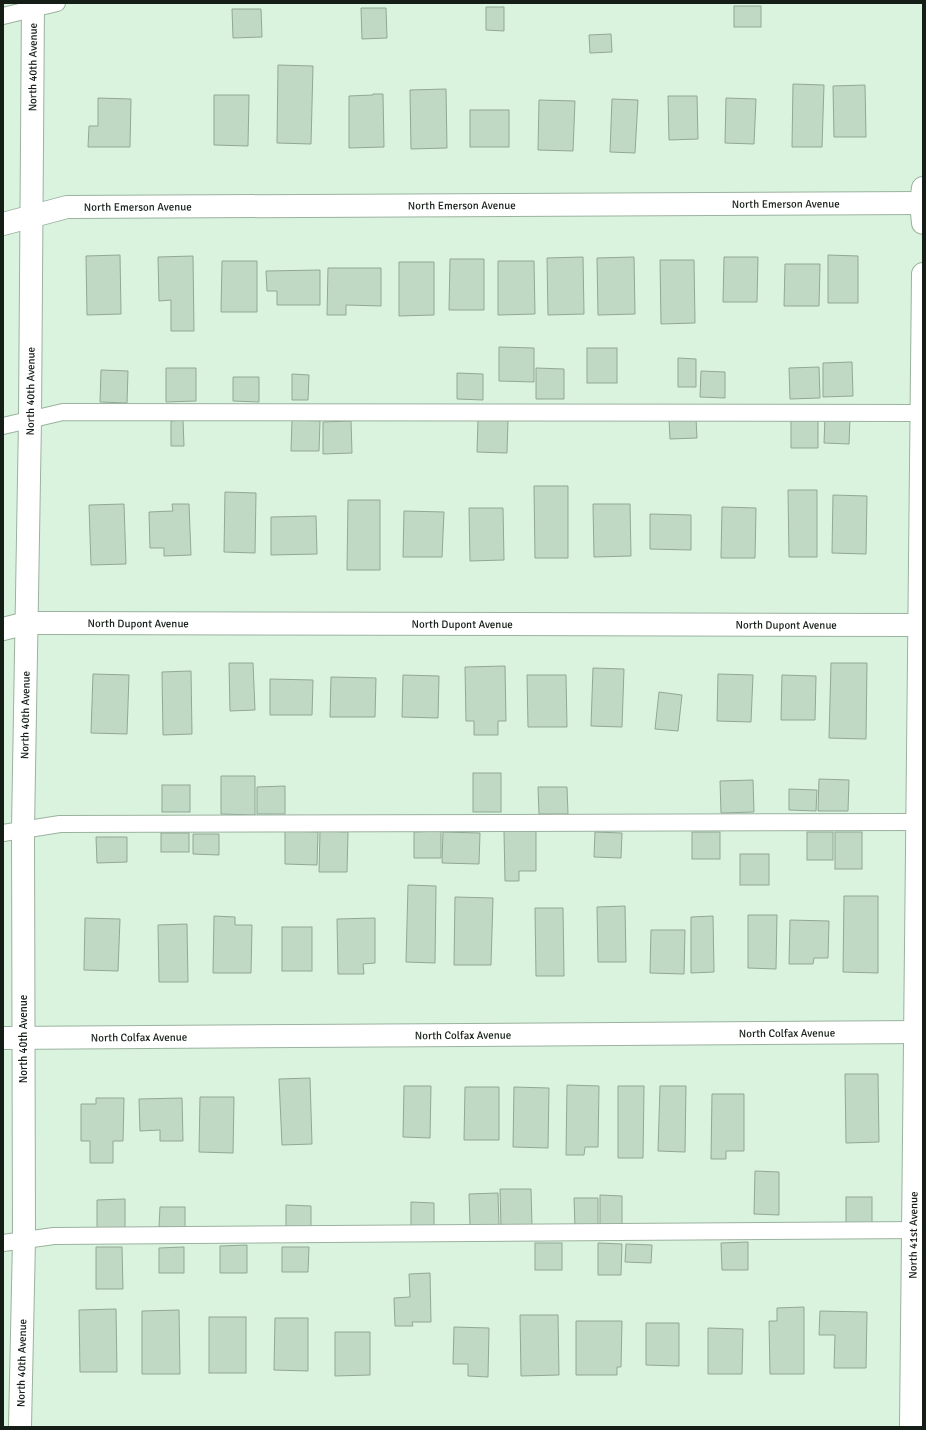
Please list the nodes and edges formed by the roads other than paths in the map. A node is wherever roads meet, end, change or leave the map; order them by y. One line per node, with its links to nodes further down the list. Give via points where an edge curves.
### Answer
1 (57, 3): 2 (lane)
2 (33, 6): 3 (lane); 5 (street, North 40th Avenue)
3 (3, 16)
4 (923, 204): 5 (street, North Emerson Avenue, via 67,207)
5 (31, 216): 6 (street, North Emerson Avenue); 9 (street, North 40th Avenue)
6 (3, 224)
7 (923, 274): 8 (street, North 41st Avenue)
8 (921, 413): 9 (lane, via 63,412); 11 (street, North 41st Avenue)
9 (30, 420): 10 (lane); 12 (street, North 40th Avenue)
10 (3, 426)
11 (921, 542): 13 (street, North 41st Avenue)
12 (27, 624): 13 (street, North Dupont Avenue, via 60,622); 14 (street, North Dupont Avenue); 16 (street, North 40th Avenue)
13 (921, 625): 15 (street, North 41st Avenue)
14 (3, 629)
15 (920, 822): 16 (lane, via 68,824); 17 (street, North 41st Avenue)
16 (13, 831): 18 (street, North 40th Avenue)
17 (919, 1032): 18 (street, North Colfax Avenue); 19 (street, North 41st Avenue)
18 (13, 1038): 20 (street, North 40th Avenue)
19 (918, 1230): 20 (lane, via 62,1236); 22 (street, North 41st Avenue)
20 (13, 1242): 21 (street, North 40th Avenue)
21 (20, 1427)
22 (911, 1427)

